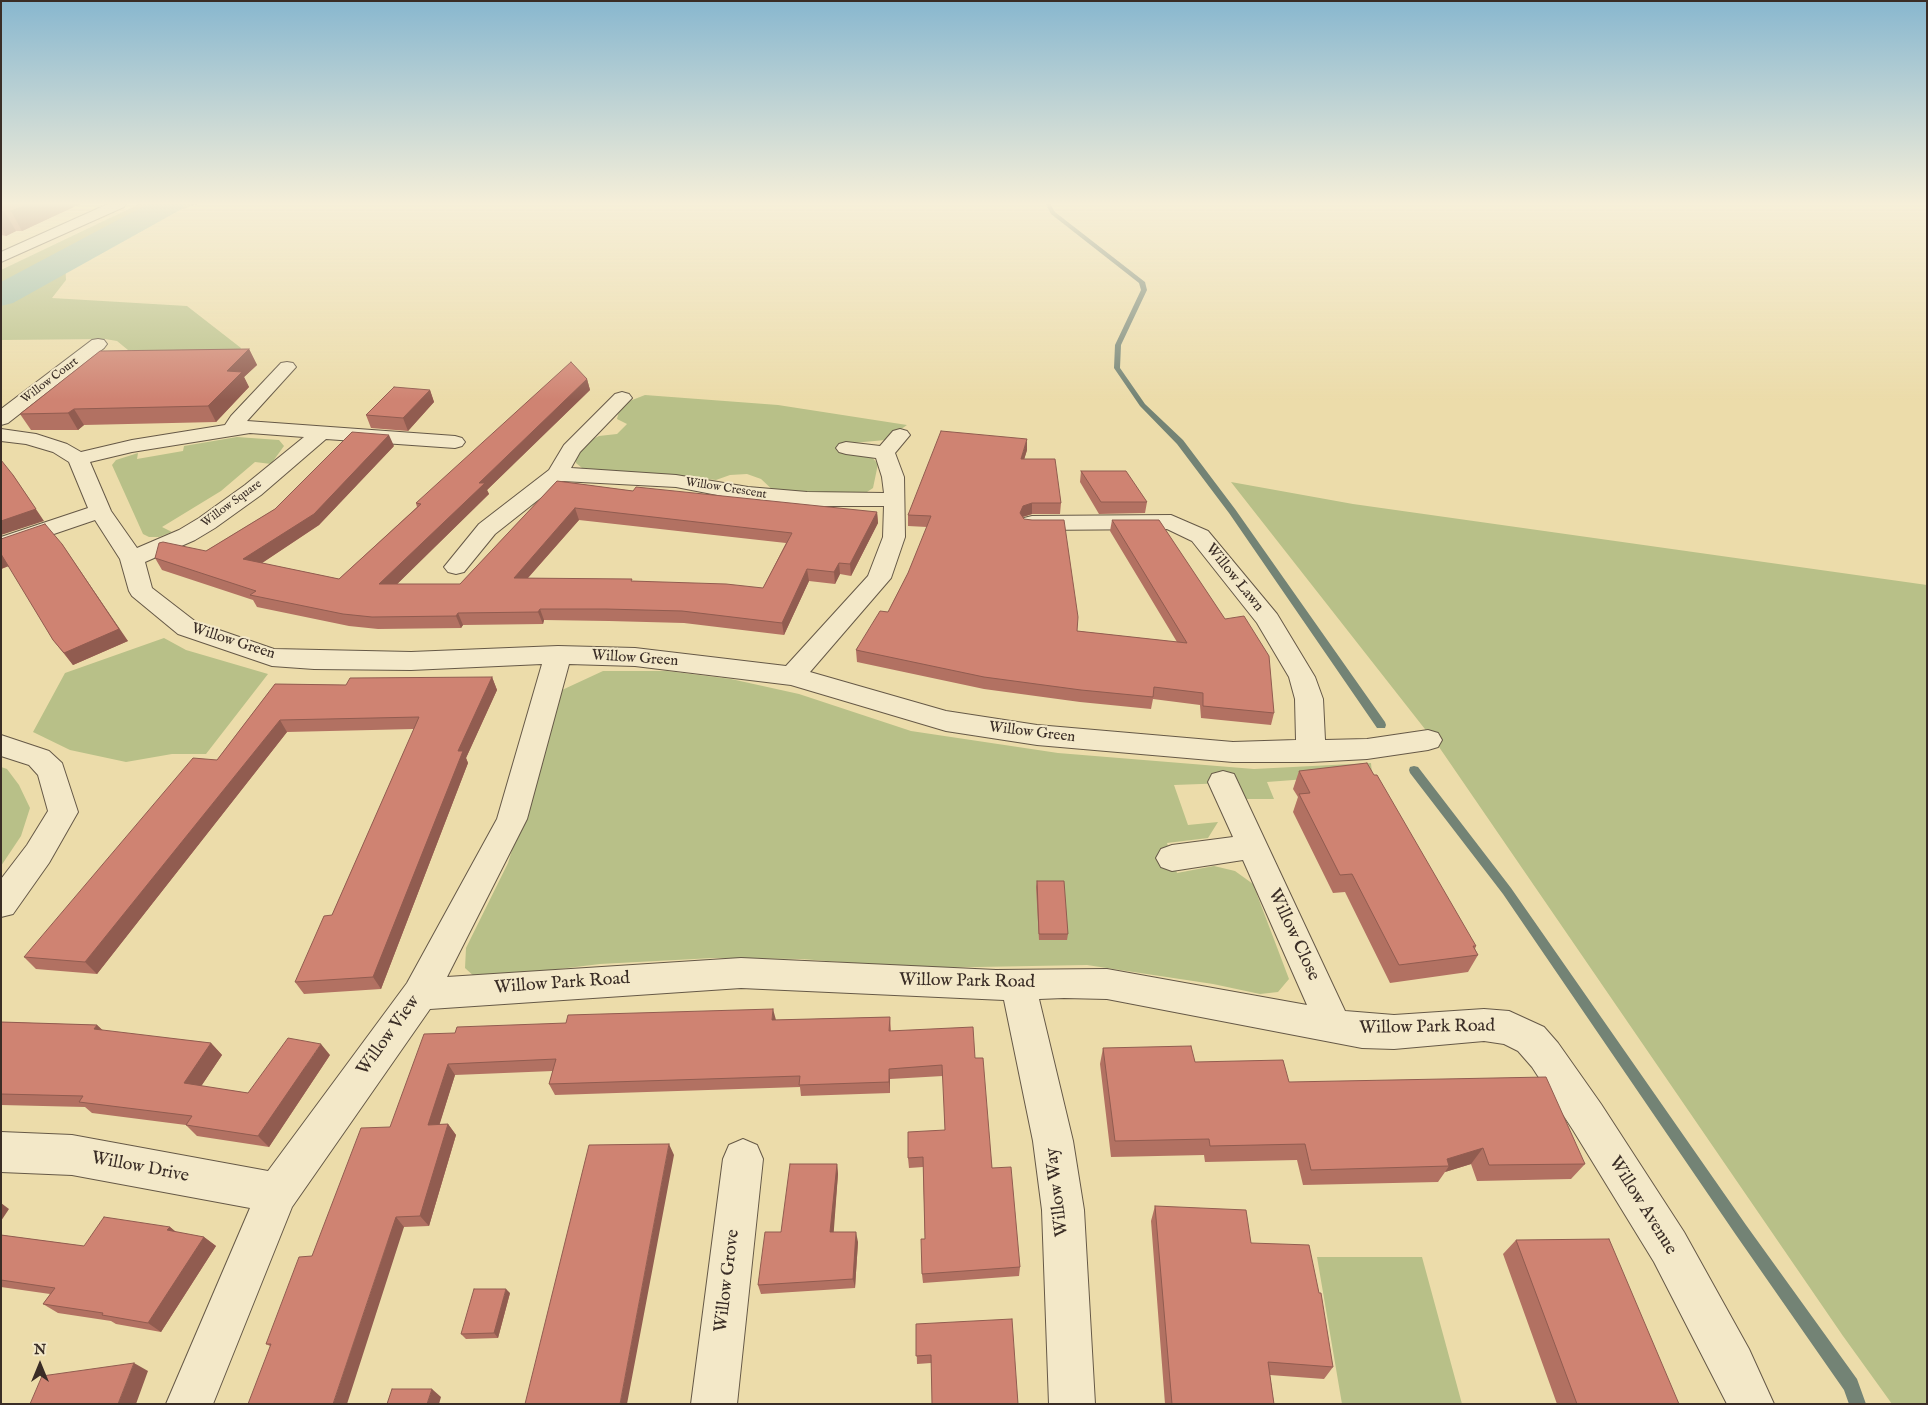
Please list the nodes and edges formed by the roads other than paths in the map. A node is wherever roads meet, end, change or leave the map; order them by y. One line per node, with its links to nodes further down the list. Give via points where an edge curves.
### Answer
1 (98, 344): 4 (street, Willow Court)
2 (287, 367): 5 (street, via 238,420)
3 (622, 398): 13 (street, via 571,449)
4 (1, 419)
5 (234, 429): 6 (street); 12 (street, via 132,446)
6 (321, 433): 9 (street); 18 (street, Willow Square, via 253,490 207,523)
7 (1, 435): 12 (street, via 29,438 60,448)
8 (900, 435): 11 (street)
9 (455, 442)
10 (846, 448): 11 (street)
11 (885, 453): 14 (street, via 893,477)
12 (78, 459): 15 (street, Willow Green)
13 (557, 474): 14 (street, Willow Crescent, via 676,481 748,494 807,499); 19 (street, via 487,529)
14 (895, 500): 21 (street, via 894,537 879,578)
15 (100, 511): 17 (street); 18 (street, Willow Green)
16 (1032, 523): 24 (street, Willow Lawn, via 1171,522 1200,536 1268,620 1302,678 1309,699)
17 (1, 544)
18 (132, 559): 20 (street, Willow Green, via 142,591 187,628 272,656 411,661)
19 (456, 567)
20 (558, 654): 21 (street, Willow Green, via 635,656); 30 (street, Willow View, via 512,818)
21 (792, 676): 24 (street, Willow Green, via 905,711 1037,735 1233,752)
22 (1428, 740): 24 (street, Willow Green, via 1367,749)
23 (1, 745): 28 (street, via 39,758 52,771 63,812 38,854)
24 (1311, 752)
25 (1223, 782): 26 (street, Willow Close)
26 (1251, 847): 27 (street); 31 (street, Willow Close, via 1326,1006)
27 (1172, 858)
28 (1, 904)
29 (1019, 984): 30 (street, Willow Park Road, via 741,973); 31 (street, Willow Park Road, via 1107,984); 38 (street, Willow Way, via 1063,1210)
30 (420, 994): 35 (street, Willow View)
31 (1328, 1026): 32 (street, Willow Park Road, via 1394,1032 1484,1024)
32 (1509, 1028): 39 (street, Willow Avenue, via 1531,1039 1587,1117 1669,1247)
33 (1, 1152): 35 (street, Willow Drive, via 72,1155)
34 (743, 1159): 37 (street, Willow Grove)
35 (277, 1194): 36 (street, Willow View)
36 (189, 1404)
37 (714, 1404)
38 (1072, 1404)
39 (1751, 1404)

